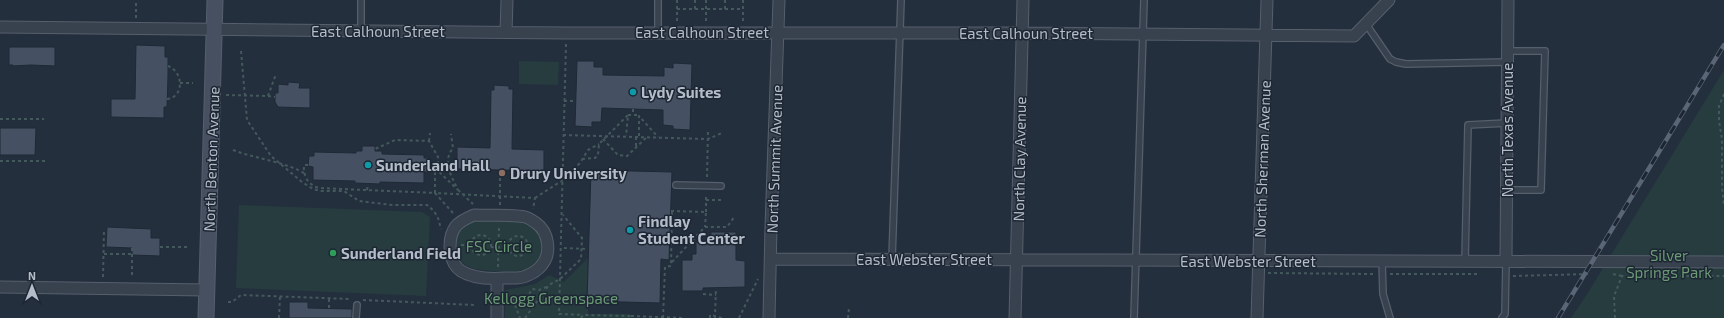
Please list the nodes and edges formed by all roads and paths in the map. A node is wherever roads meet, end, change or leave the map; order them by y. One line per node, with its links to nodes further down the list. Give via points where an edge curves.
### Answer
1 (215, 0): 29 (main road, North Benton Avenue)
2 (361, 0): 30 (lane)
3 (507, 0): 31 (street)
4 (658, 0): 32 (lane)
5 (677, 0): 18 (path)
6 (695, 0): 19 (path)
7 (706, 0): 20 (path)
8 (725, 0): 21 (path)
9 (743, 0): 22 (path)
10 (779, 0): 33 (street, North Summit Avenue)
11 (901, 0): 34 (lane)
12 (1023, 0): 35 (street, North Clay Avenue)
13 (1144, 0): 36 (lane)
14 (1268, 0): 37 (street, North Sherman Avenue)
15 (1389, 0): 27 (street, East Calhoun Street)
16 (1508, 0): 40 (street, North Texas Avenue)
17 (136, 3): 23 (path)
18 (677, 8): 19 (path); 24 (path)
19 (695, 9): 20 (path)
20 (706, 9): 21 (path); 25 (path)
21 (725, 9): 22 (path)
22 (743, 9): 26 (path)
23 (136, 18)
24 (677, 20)
25 (706, 21)
26 (743, 21)
27 (1366, 24): 37 (street, East Calhoun Street, via 1354,36); 40 (lane, via 1390,59 1396,62 1406,64)
28 (0, 27): 29 (street, East Calhoun Street)
29 (214, 29): 30 (street, East Calhoun Street); 146 (main road, North Benton Avenue)
30 (361, 31): 31 (street, East Calhoun Street)
31 (506, 32): 32 (street, East Calhoun Street)
32 (658, 32): 33 (street, East Calhoun Street)
33 (778, 32): 34 (street, East Calhoun Street); 123 (street, North Summit Avenue)
34 (900, 33): 35 (street, East Calhoun Street); 124 (lane)
35 (1022, 33): 36 (street, East Calhoun Street); 125 (street, North Clay Avenue)
36 (1142, 34): 37 (street, East Calhoun Street); 127 (lane)
37 (1266, 34): 130 (street, North Sherman Avenue)
38 (566, 44): 51 (path)
39 (241, 51): 47 (path)
40 (1507, 57): 59 (street, North Texas Avenue); 94 (lane, via 1545,51 1541,190)
41 (168, 66): 43 (path, via 178,72)
42 (276, 74): 48 (path)
43 (180, 83): 44 (path); 50 (path, via 176,95)
44 (192, 83)
45 (1724, 94): 103 (path, via 1719,106 1719,121)
46 (226, 95): 47 (path)
47 (245, 96): 48 (path); 80 (path, via 246,120 267,150)
48 (268, 96): 49 (path)
49 (275, 97)
50 (167, 99)
51 (564, 101): 52 (path); 64 (path)
52 (576, 101)
53 (633, 109): 55 (path)
54 (628, 115): 55 (path); 65 (path); 66 (path)
55 (634, 115): 56 (path)
56 (639, 116): 67 (path); 69 (path)
57 (0, 119): 58 (path)
58 (44, 119)
59 (1507, 123): 94 (street, North Texas Avenue); 129 (lane, via 1468,124)
60 (708, 130): 71 (path)
61 (430, 133): 72 (path)
62 (722, 133): 71 (path)
63 (451, 134): 93 (path, via 453,148 448,155 447,164)
64 (563, 135): 65 (path); 86 (path)
65 (606, 136): 66 (path); 70 (path)
66 (626, 136): 67 (path)
67 (637, 136): 68 (path); 74 (path)
68 (647, 136): 69 (path); 74 (path)
69 (659, 138): 71 (path)
70 (603, 139): 73 (path); 74 (path, via 618,155 627,156)
71 (708, 139): 89 (path)
72 (429, 141): 75 (path, via 395,140); 83 (path, via 438,157 438,165)
73 (599, 144): 77 (path, via 588,150); 77 (path, via 598,155 595,158)
74 (636, 147)
75 (375, 149)
76 (233, 150): 80 (path)
77 (582, 159): 86 (path)
78 (0, 161): 79 (path)
79 (48, 161)
80 (281, 164): 85 (path); 91 (path, via 313,189)
81 (308, 165): 85 (path, via 304,165)
82 (429, 168): 83 (path)
83 (435, 168): 93 (path); 95 (path)
84 (500, 170): 97 (path)
85 (304, 173): 91 (path, via 315,187)
86 (563, 180): 98 (path); 106 (path)
87 (368, 184): 92 (path)
88 (676, 185): 89 (lane)
89 (707, 186): 90 (lane); 99 (path)
90 (721, 186)
91 (344, 190): 92 (path); 112 (path, via 360,201 427,206 434,211)
92 (368, 190): 95 (path)
93 (458, 190): 96 (path)
94 (1507, 190): 126 (street, North Texas Avenue)
95 (435, 193): 96 (path); 107 (path)
96 (463, 195): 97 (path); 101 (path)
97 (500, 196): 98 (path); 102 (path)
98 (535, 198): 104 (path)
99 (706, 200): 100 (path); 105 (path)
100 (724, 200)
101 (476, 206)
102 (500, 207)
103 (1724, 207)
104 (533, 210)
105 (706, 212): 110 (path); 132 (path, via 671,211)
106 (562, 214): 119 (path); 142 (path, via 582,238 582,245 581,259)
107 (455, 215)
108 (734, 216): 110 (path, via 727,227)
109 (499, 222): 116 (path)
110 (705, 227): 132 (path)
111 (104, 230): 121 (path)
112 (441, 230)
113 (160, 247): 114 (path)
114 (187, 247)
115 (491, 247): 115 (path, via 488,253 481,256 475,254 470,245 473,239 482,235 490,240); 116 (path)
116 (498, 247): 117 (path); 133 (path)
117 (508, 247): 117 (path, via 513,255 519,256 528,251 529,244 522,236 516,236 510,240)
118 (132, 248): 122 (path)
119 (562, 248): 120 (path, bridge); 142 (path)
120 (588, 249)
121 (104, 254): 122 (path); 140 (path)
122 (132, 254): 141 (path)
123 (771, 259): 124 (street, East Webster Street); 175 (street, North Summit Avenue)
124 (892, 259): 125 (street, East Webster Street)
125 (1017, 260): 127 (street, East Webster Street); 177 (street, North Clay Avenue)
126 (1506, 260): 129 (street, East Webster Street); 131 (street, East Webster Street); 181 (lane, via 1505,314)
127 (1136, 261): 130 (street, East Webster Street); 178 (lane)
128 (1382, 261): 129 (street, East Webster Street); 130 (street, East Webster Street); 180 (lane, via 1383,294)
129 (1465, 261)
130 (1258, 262): 179 (street, North Sherman Avenue)
131 (1724, 262)
132 (671, 263): 170 (path, via 671,266 664,267)
133 (498, 274): 133 (street, via 524,277 542,266 548,248 546,236 540,226 527,217 474,215 464,219 452,234 453,263 471,276); 165 (street)
134 (1591, 274): 137 (path)
135 (1613, 274): 138 (path)
136 (759, 276): 174 (path)
137 (1510, 276)
138 (1622, 276): 139 (path); 182 (path, via 1614,296)
139 (1724, 276)
140 (103, 277)
141 (132, 277)
142 (560, 279): 143 (path); 158 (path)
143 (549, 285): 151 (path, via 539,290 532,289 528,296); 167 (path)
144 (0, 287): 146 (street)
145 (716, 288): 148 (path)
146 (206, 290): 162 (main road, North Benton Avenue)
147 (702, 294): 148 (path)
148 (716, 295): 161 (path)
149 (280, 297): 150 (path); 152 (path, via 241,295); 163 (path)
150 (329, 299): 154 (path); 156 (path)
151 (513, 300)
152 (228, 302)
153 (357, 305): 164 (lane)
154 (475, 305)
155 (515, 305): 166 (path)
156 (329, 308)
157 (849, 308): 176 (path)
158 (559, 314): 159 (path); 168 (path)
159 (582, 315): 160 (path); 169 (path)
160 (631, 317): 170 (path)
161 (715, 317): 172 (path); 173 (path)
162 (206, 318)
163 (279, 318)
164 (356, 318)
165 (497, 318)
166 (520, 318)
167 (525, 318)
168 (561, 318)
169 (581, 318)
170 (663, 318): 171 (path)
171 (685, 318)
172 (710, 318)
173 (722, 318)
174 (739, 318)
175 (769, 318)
176 (848, 318)
177 (1015, 318)
178 (1134, 318)
179 (1257, 318)
180 (1390, 318)
181 (1502, 318)
182 (1615, 318)

